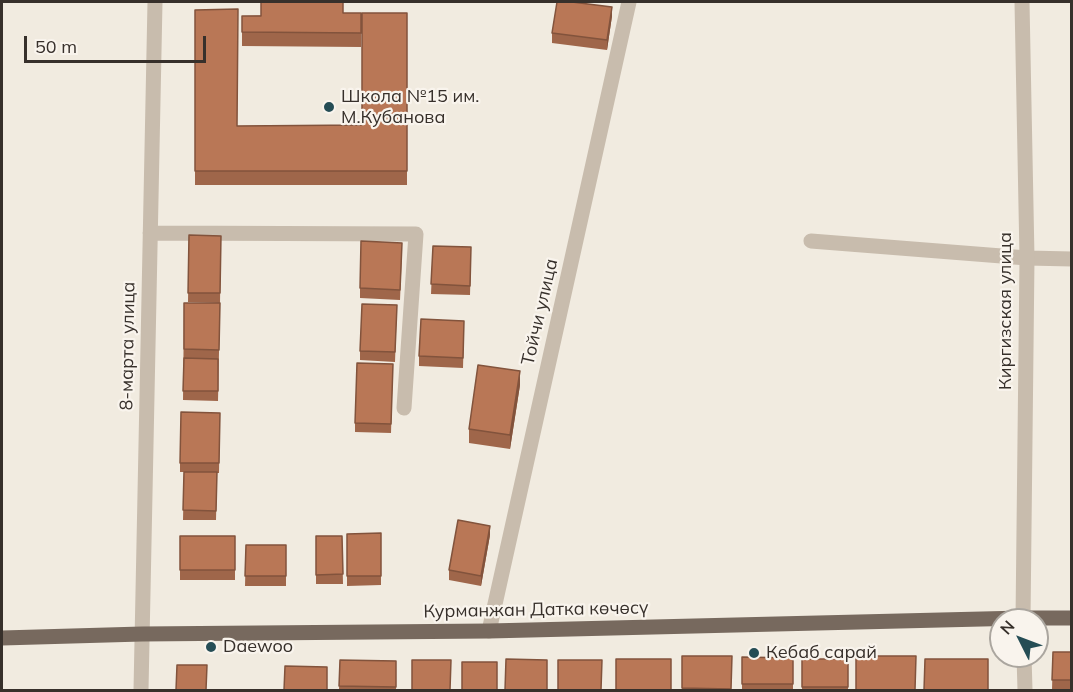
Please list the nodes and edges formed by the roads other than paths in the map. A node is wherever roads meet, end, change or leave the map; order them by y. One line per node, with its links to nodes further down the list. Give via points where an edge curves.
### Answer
1 (155, 2): 4 (street, 8-марта улица)
2 (629, 2): 13 (street, Тойчи улица)
3 (1022, 2): 6 (street, Киргизская улица)
4 (150, 232): 8 (street, via 416,234); 14 (street, 8-марта улица)
5 (811, 241): 6 (street)
6 (1027, 258): 7 (street); 9 (street, Киргизская улица)
7 (1071, 259)
8 (404, 408)
9 (1023, 608)
10 (1049, 618): 11 (main road, Курманжан Датка көчөсү)
11 (1071, 618)
12 (989, 620): 13 (main road, Курманжан Датка көчөсү)
13 (489, 631): 14 (main road, Курманжан Датка көчөсү)
14 (142, 634): 15 (main road, Курманжан Датка көчөсү); 17 (street, 8-марта улица)
15 (2, 638)
16 (1024, 668): 18 (street)
17 (141, 690)
18 (1024, 690)

